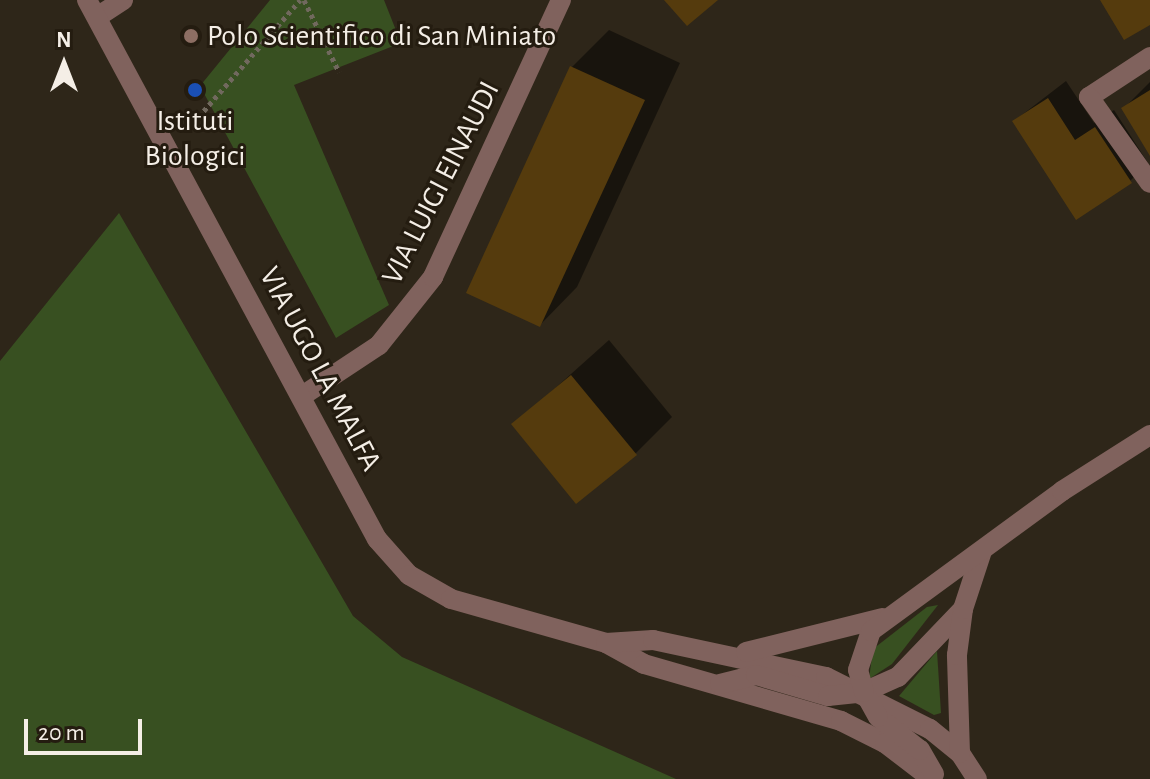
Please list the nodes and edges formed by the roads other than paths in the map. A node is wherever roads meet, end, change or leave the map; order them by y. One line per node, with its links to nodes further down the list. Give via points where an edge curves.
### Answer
1 (123, 0): 3 (street)
2 (561, 0): 6 (street, VIA LUIGI EINAUDI, via 433,277 379,345)
3 (92, 8): 6 (street, VIA UGO LA MALFA)
4 (1150, 57): 5 (street, via 1089,97)
5 (1150, 183)
6 (302, 396): 11 (street, VIA UGO LA MALFA, via 377,539 409,575 451,599)
7 (1150, 435): 8 (street)
8 (982, 551): 9 (street); 10 (street)
9 (963, 609): 14 (street, via 898,677); 15 (street, via 955,675)
10 (882, 618): 12 (street); 14 (street, via 860,657)
11 (606, 643): 12 (street, VIA UGO LA MALFA, via 653,640); 13 (street, VIA UGO LA MALFA, via 644,664)
12 (735, 654): 14 (street, VIA UGO LA MALFA, via 790,665)
13 (720, 684): 14 (street, via 756,675 828,696); 16 (street, VIA UGO LA MALFA, via 851,726)
14 (864, 692): 15 (street, VIA UGO LA MALFA, via 914,718); 16 (street, via 878,717 920,750)
15 (960, 753): 17 (street, VIA UGO LA MALFA)
16 (934, 779)
17 (977, 779)

